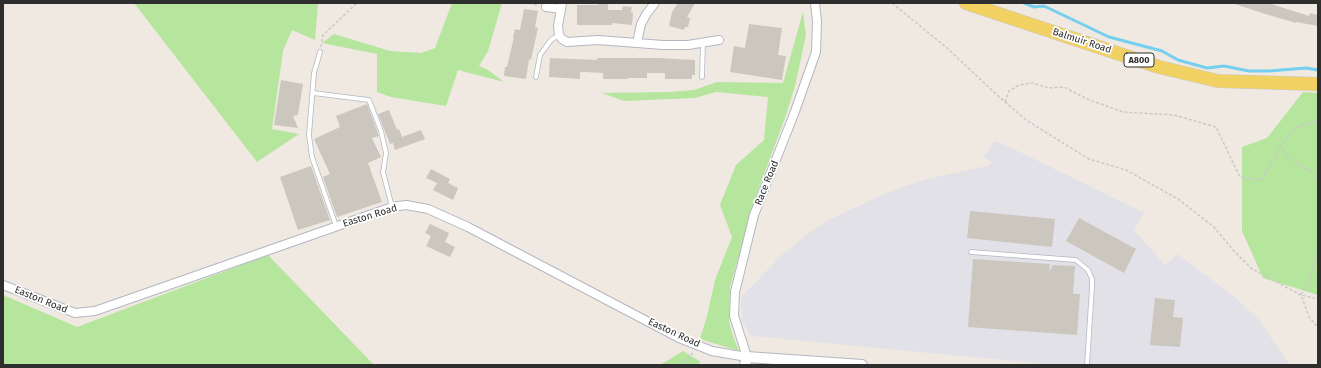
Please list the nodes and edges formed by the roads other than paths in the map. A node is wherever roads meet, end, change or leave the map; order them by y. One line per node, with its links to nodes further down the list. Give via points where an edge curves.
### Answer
1 (655, 3): 8 (street, via 641,24)
2 (815, 3): 19 (street, Race Road, via 816,52 754,215 735,292 734,316)
3 (966, 3): 13 (main road, Balmuir Road / A800, via 1159,67 1218,81)
4 (562, 6): 5 (street); 6 (street)
5 (546, 7)
6 (559, 34): 8 (street, via 567,42 598,40); 11 (lane, via 550,40 540,55)
7 (719, 40): 9 (street)
8 (637, 43): 9 (street)
9 (703, 43): 12 (lane)
10 (320, 52): 14 (lane, via 314,73)
11 (536, 77)
12 (702, 77)
13 (1318, 84)
14 (313, 93): 15 (lane, via 369,100 386,153 383,172); 16 (lane, via 309,135 312,157)
15 (392, 207): 16 (street, Easton Road); 19 (street, Easton Road, via 406,205 428,209 468,227 679,338)
16 (337, 226): 18 (street, Easton Road, via 95,311 75,313)
17 (971, 252): 22 (lane, via 1076,260 1088,270 1092,287)
18 (3, 285)
19 (746, 361): 20 (street)
20 (846, 364): 21 (street)
21 (862, 365)
22 (1087, 365)

